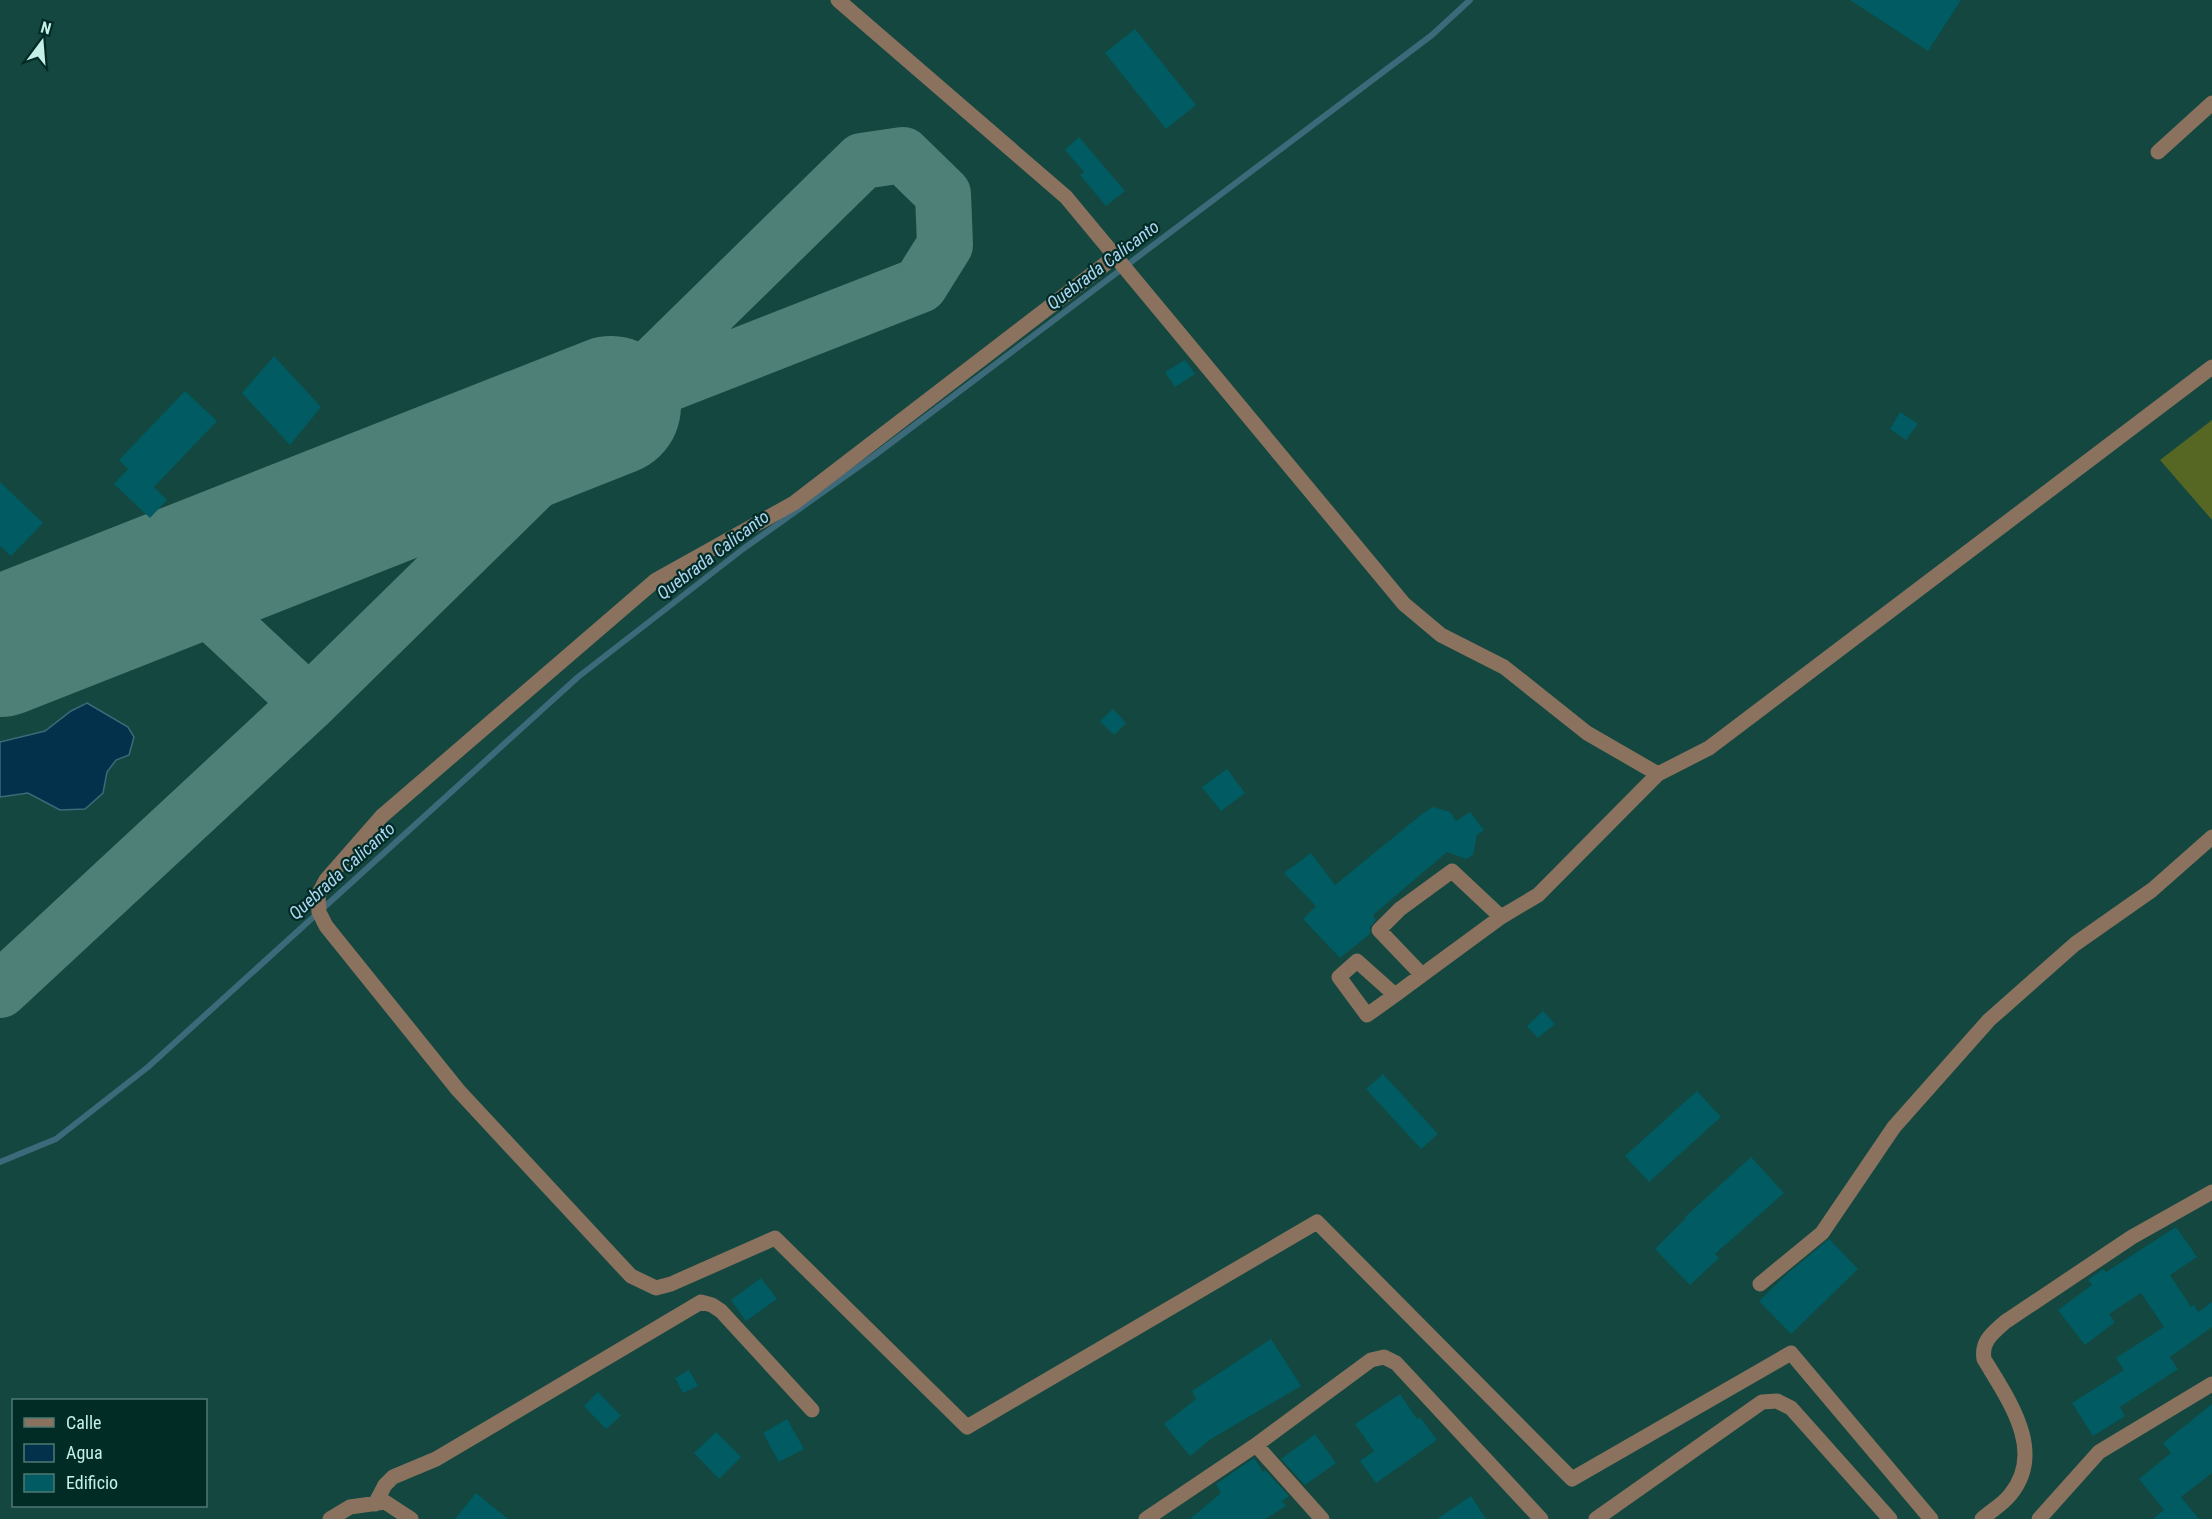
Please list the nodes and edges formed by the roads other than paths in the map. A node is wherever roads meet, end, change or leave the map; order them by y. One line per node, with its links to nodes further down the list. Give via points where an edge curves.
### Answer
1 (838, 0): 4 (street, via 1066,197)
2 (2212, 103): 3 (street)
3 (2158, 152)
4 (1117, 256): 6 (street, via 1404,604 1441,635 1504,667 1587,733); 25 (street, via 794,503 656,580 382,816 326,880 318,895 319,912 326,926 458,1090 631,1276 656,1288 776,1238 967,1427 1317,1222 1572,1479 1791,1353)
5 (2212, 367): 6 (street, via 1709,748)
6 (1658, 774): 8 (street, via 1538,895)
7 (2212, 837): 12 (street, via 2152,890 2075,944 1989,1020 1894,1127 1822,1233)
8 (1501, 917): 9 (street); 9 (street, via 1452,871 1413,899 1379,930)
9 (1422, 975): 10 (street)
10 (1395, 995)
11 (2212, 1192): 26 (street, via 2132,1237 2005,1322 1987,1340 1982,1351 1984,1359 2018,1421 2025,1453 2016,1486)
12 (1760, 1284)
13 (2212, 1384): 27 (street, via 2099,1452)
14 (813, 1410): 16 (street, via 721,1311 701,1302 436,1459 393,1478)
15 (1256, 1445): 17 (street); 21 (street); 22 (street, via 1371,1360 1384,1357 1396,1363)
16 (375, 1504): 18 (street, via 350,1507); 19 (street, via 385,1502)
17 (1164, 1514): 20 (street)
18 (330, 1519)
19 (411, 1519)
20 (1146, 1519)
21 (1322, 1519)
22 (1541, 1519)
23 (1596, 1519): 24 (street, via 1762,1402 1777,1401 1791,1408)
24 (1890, 1519)
25 (1931, 1519)
26 (1982, 1519)
27 (2039, 1519)

